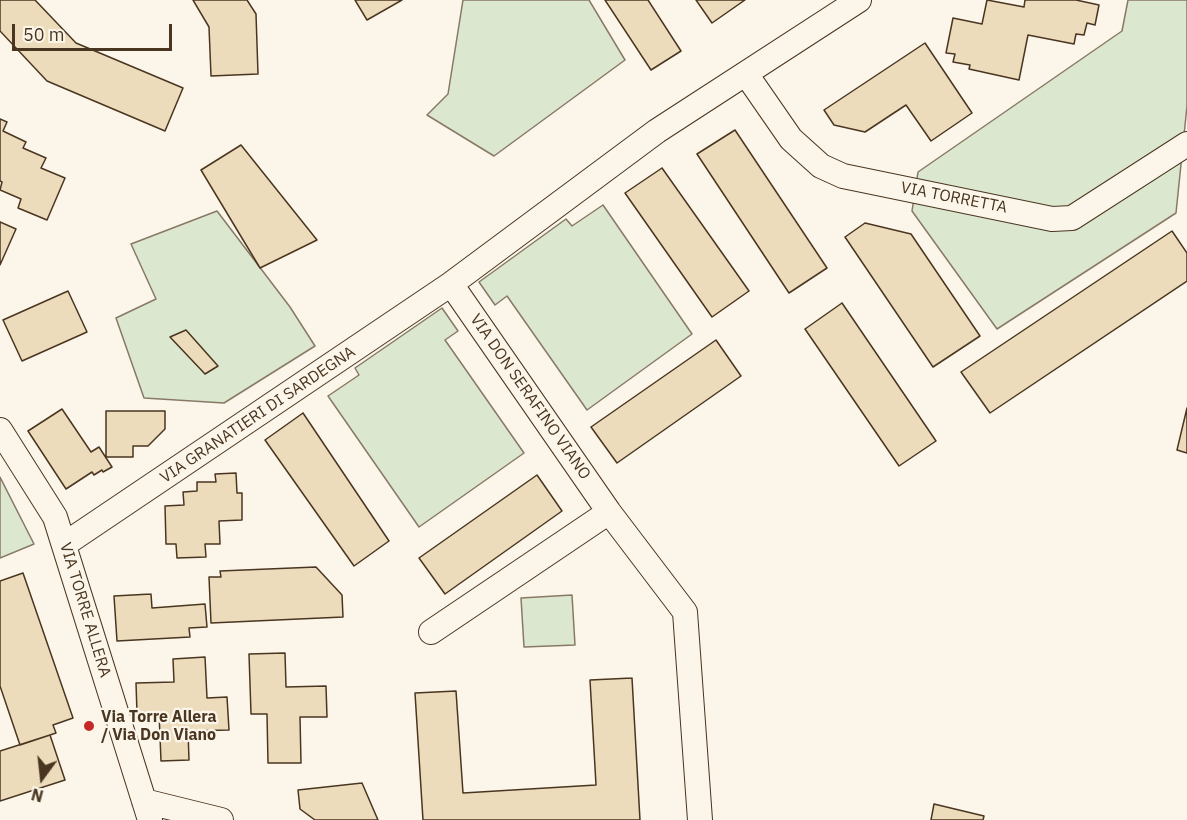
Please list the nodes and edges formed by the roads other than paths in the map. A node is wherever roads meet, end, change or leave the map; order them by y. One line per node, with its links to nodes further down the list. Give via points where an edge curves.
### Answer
1 (859, 0): 2 (street)
2 (746, 74): 3 (street, VIA TORRETTA, via 791,139 821,166 843,176 1052,219 1072,218); 4 (street, via 657,131)
3 (1187, 144)
4 (450, 284): 6 (street, VIA DON SERAFINO VIANO); 7 (street, VIA GRANATIERI DI SARDEGNA)
5 (0, 430): 7 (street, VIA TORRE ALLERA, via 55,517)
6 (609, 512): 8 (street); 11 (street, VIA DON SERAFINO VIANO, via 685,612)
7 (64, 544): 9 (street, VIA TORRE ALLERA)
8 (431, 632)
9 (147, 810): 10 (street, VIA TORRE ALLERA)
10 (221, 820)
11 (700, 820)

